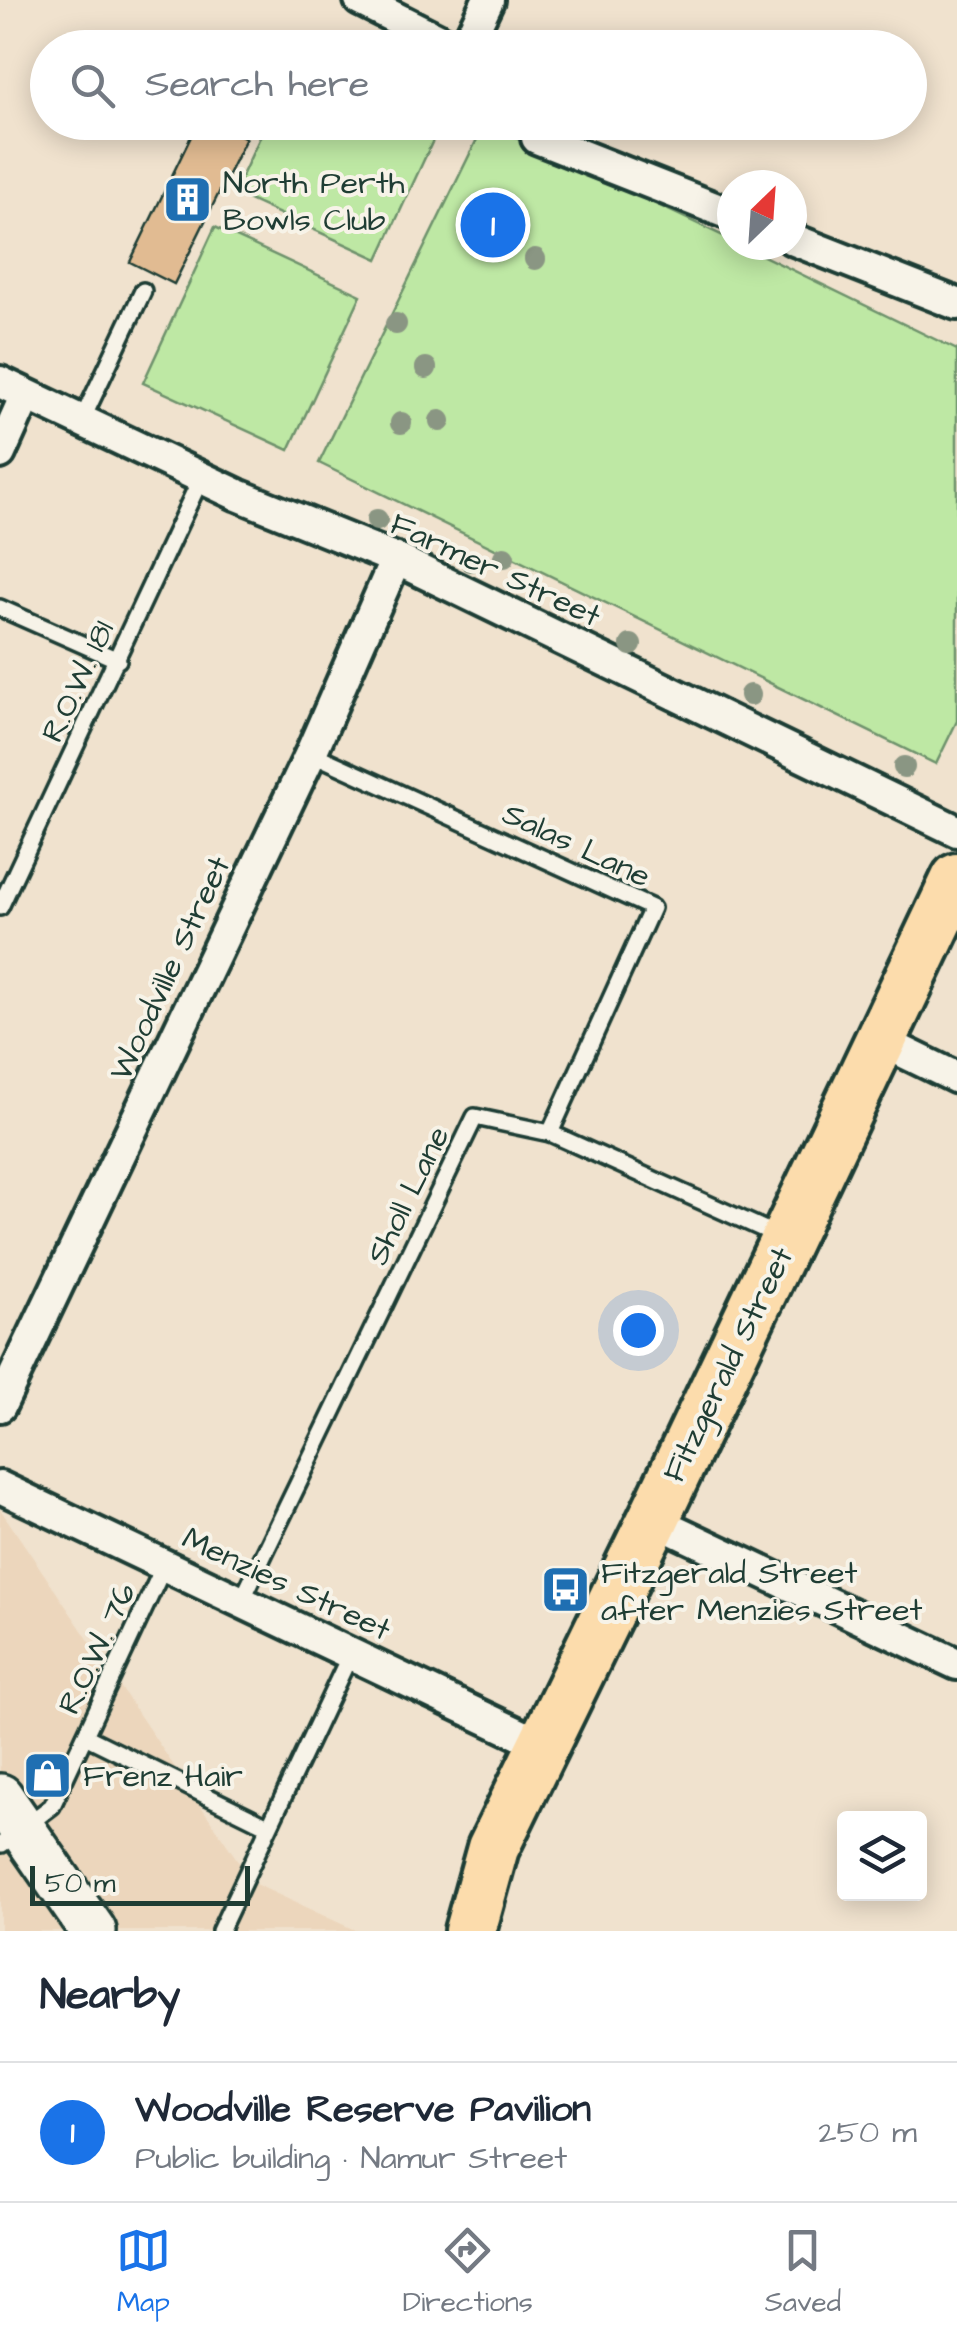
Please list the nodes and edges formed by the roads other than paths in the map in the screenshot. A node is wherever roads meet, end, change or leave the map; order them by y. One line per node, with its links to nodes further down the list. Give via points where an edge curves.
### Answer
1 (360, 0): 3 (street)
2 (488, 0): 4 (street)
3 (419, 30)
4 (474, 30)
5 (542, 140): 6 (street)
6 (717, 209)
7 (807, 244): 9 (street)
8 (143, 292): 11 (lane)
9 (957, 304)
10 (13, 389): 11 (street, Farmer Street); 12 (street)
11 (82, 420): 13 (street, Farmer Street)
12 (0, 453)
13 (202, 478): 14 (street, Farmer Street); 16 (lane, R.O.W. 181)
14 (396, 559): 17 (street, Woodville Street); 18 (street, Farmer Street)
15 (0, 608): 16 (lane)
16 (118, 660): 20 (lane, R.O.W. 181)
17 (311, 753): 23 (lane, Salas Lane, via 652,908); 25 (street, Woodville Street)
18 (957, 830)
19 (957, 879): 21 (main road, Fitzgerald Street)
20 (0, 907)
21 (879, 1040): 22 (street); 24 (main road, Fitzgerald Street)
22 (957, 1078)
23 (550, 1133): 24 (lane, Sholl Lane); 29 (lane, Sholl Lane, via 475,1117)
24 (787, 1240): 27 (main road, Fitzgerald Street)
25 (0, 1406)
26 (0, 1487): 28 (street, Menzies Street)
27 (653, 1520): 31 (street); 33 (main road, Fitzgerald Street)
28 (165, 1564): 29 (street, Menzies Street); 32 (lane, R.O.W. 76)
29 (242, 1600): 30 (street, Menzies Street)
30 (351, 1652): 33 (street, Menzies Street); 34 (lane)
31 (957, 1664)
32 (85, 1736): 34 (lane); 35 (lane, R.O.W. 76, via 52,1806)
33 (542, 1745): 36 (main road, Fitzgerald Street)
34 (268, 1826): 39 (lane)
35 (6, 1828): 37 (main road); 38 (main road)
36 (492, 1848): 40 (main road, Fitzgerald Street, via 446,1904); 41 (main road, Fitzgerald Street)
37 (60, 1931)
38 (94, 1931)
39 (220, 1931)
40 (434, 1931)
41 (470, 1931)

